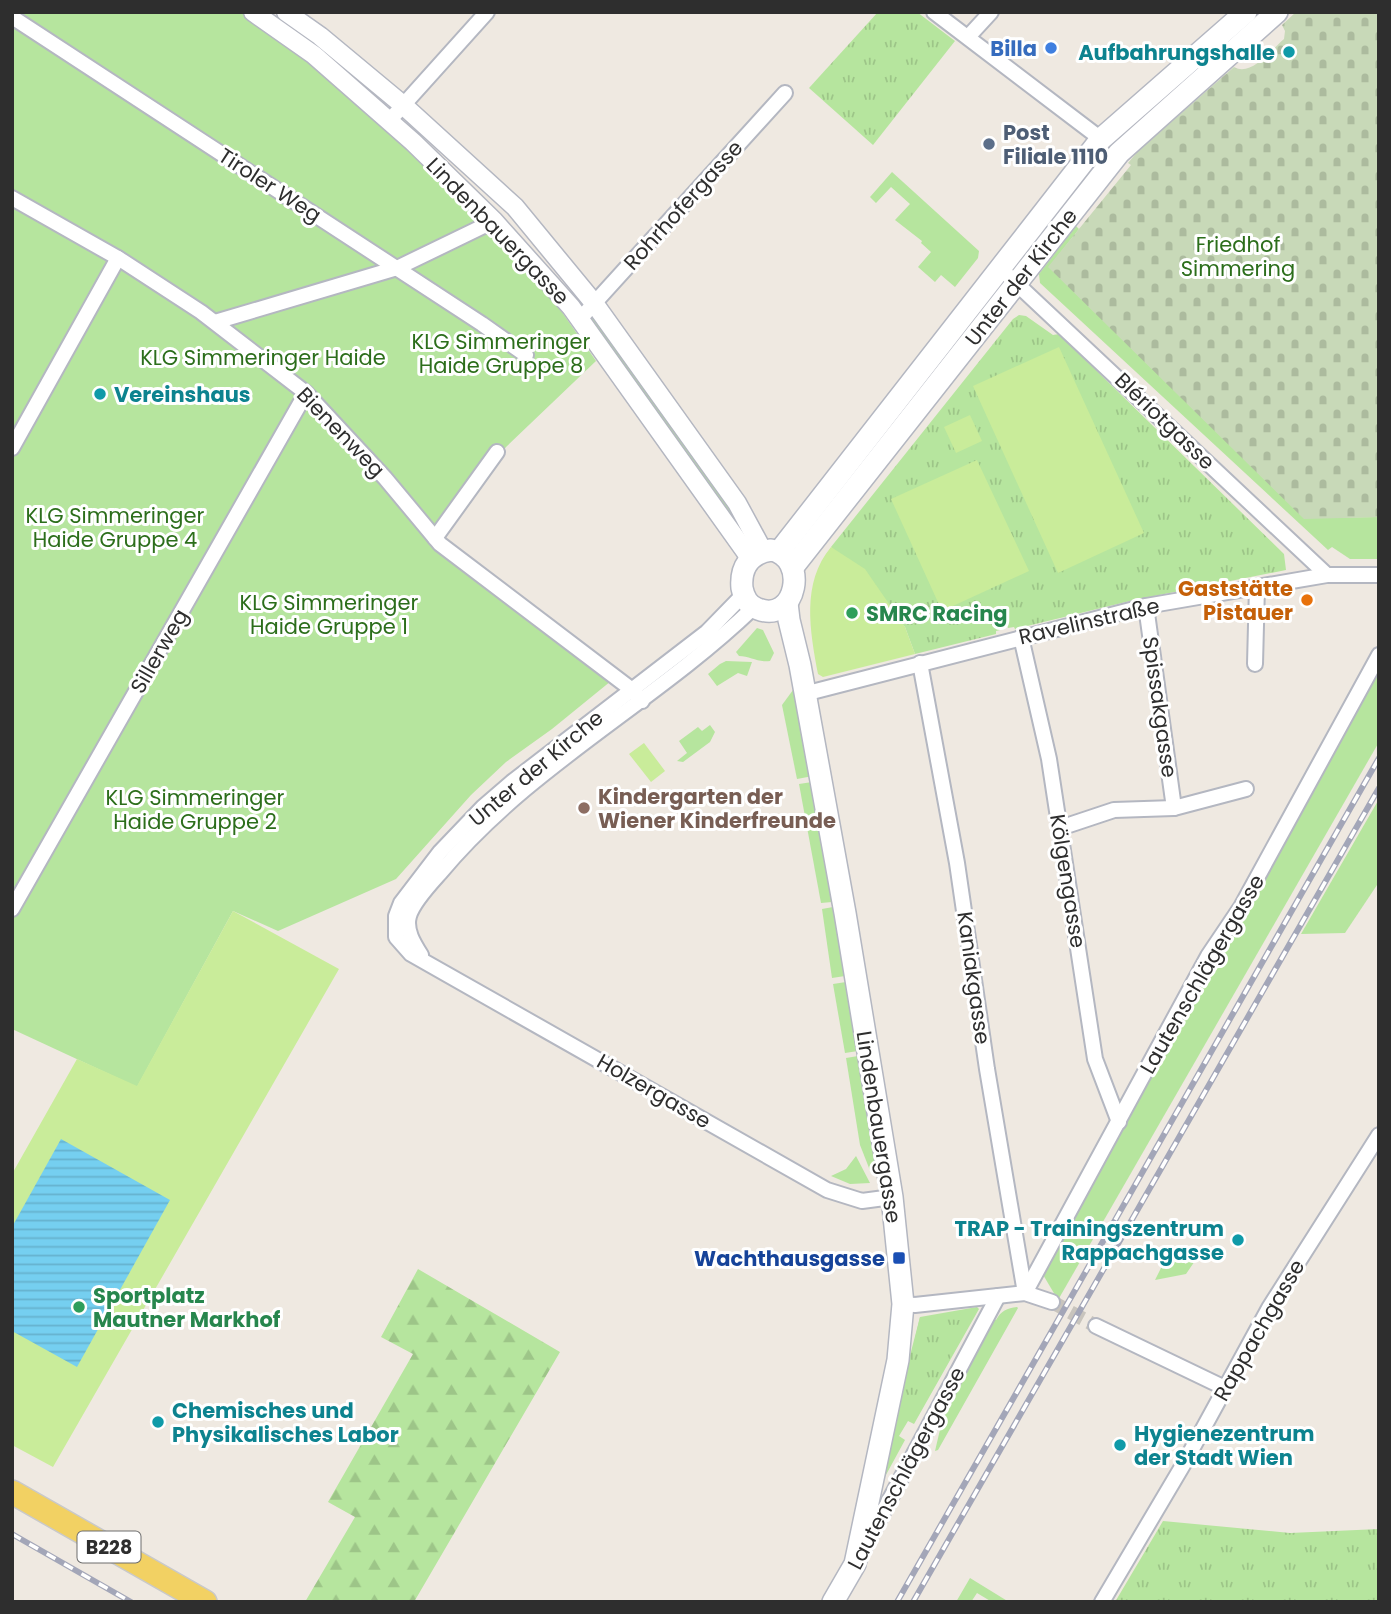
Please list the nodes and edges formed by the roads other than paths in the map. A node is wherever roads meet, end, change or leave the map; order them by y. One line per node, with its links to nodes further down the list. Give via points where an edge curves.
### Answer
1 (253, 12): 12 (street, Lindenbauergasse, via 314,55)
2 (286, 12): 11 (street, Lindenbauergasse)
3 (487, 12): 11 (street)
4 (934, 12): 9 (street)
5 (991, 12): 9 (street)
6 (1246, 12): 13 (main road, Unter der Kirche)
7 (1277, 12): 18 (main road, Unter der Kirche, via 1119,153)
8 (12, 17): 17 (street, Tiroler Weg)
9 (968, 37): 13 (street)
10 (785, 93): 19 (street, Rohrhofergasse)
11 (403, 105): 12 (street); 19 (street, Lindenbauergasse, via 514,207)
12 (389, 121): 15 (street, Lindenbauergasse)
13 (1101, 139): 18 (main road, Unter der Kirche)
14 (12, 198): 16 (street, Bienenweg)
15 (494, 221): 17 (street); 20 (street, Lindenbauergasse)
16 (118, 258): 21 (street, Bienenweg); 24 (street)
17 (397, 268): 21 (street); 22 (street, Tiroler Weg)
18 (1009, 275): 27 (main road, Unter der Kirche); 28 (street, Blériotgasse)
19 (594, 303): 20 (street, Rohrhofergasse); 27 (street, Lindenbauergasse)
20 (580, 319): 27 (street, Lindenbauergasse)
21 (215, 322): 23 (street, Bienenweg)
22 (526, 355)
23 (306, 393): 26 (street, Bienenweg); 44 (street, Sillerweg)
24 (12, 449)
25 (497, 452): 26 (street)
26 (435, 538): 37 (street, Bienenweg)
27 (771, 557): 31 (main road, Unter der Kirche, via 741,579); 31 (main road, via 795,580 792,595)
28 (1327, 575): 29 (street, Ravelinstraße); 30 (street, Ravelinstraße)
29 (1379, 575)
30 (1257, 586): 32 (street, Ravelinstraße); 36 (street)
31 (763, 604): 37 (street, Unter der Kirche, via 707,632); 38 (main road, Lindenbauergasse); 39 (street, Unter der Kirche)
32 (1146, 606): 33 (street, Ravelinstraße); 41 (street, Spissakgasse)
33 (1021, 637): 35 (street, Ravelinstraße); 42 (street, Kölgengasse)
34 (1379, 655): 46 (street, Lautenschlägergasse)
35 (920, 663): 38 (street, Ravelinstraße); 49 (street, Kaniakgasse)
36 (1255, 664)
37 (631, 689): 39 (street, Bienenweg); 43 (street, Unter der Kirche, via 512,782)
38 (804, 692): 48 (main road, Lindenbauergasse)
39 (642, 701): 43 (street, Unter der Kirche)
40 (1246, 789): 41 (street)
41 (1174, 808): 42 (street, via 1114,810)
42 (1060, 828): 46 (street, Kölgengasse, via 1095,1059)
43 (469, 831): 45 (street, Unter der Kirche, via 415,883 401,903 403,916 396,937)
44 (12, 909)
45 (423, 960): 48 (street, Holzergasse, via 827,1190 862,1201)
46 (1119, 1122): 49 (street, Lautenschlägergasse)
47 (1379, 1135): 54 (street, Rappachgasse, via 1269,1308)
48 (892, 1197): 52 (main road, Lindenbauergasse)
49 (1026, 1293): 50 (street); 51 (street)
50 (998, 1296): 52 (street); 56 (street, Lautenschlägergasse)
51 (1052, 1302)
52 (903, 1304): 56 (main road, Lindenbauergasse, via 898,1360)
53 (1096, 1326): 54 (street)
54 (1225, 1388): 59 (street, Rappachgasse)
55 (12, 1492): 57 (main road, B228)
56 (855, 1564): 58 (main road, Lautenschlägergasse)
57 (205, 1602)
58 (833, 1602)
59 (1102, 1602)

